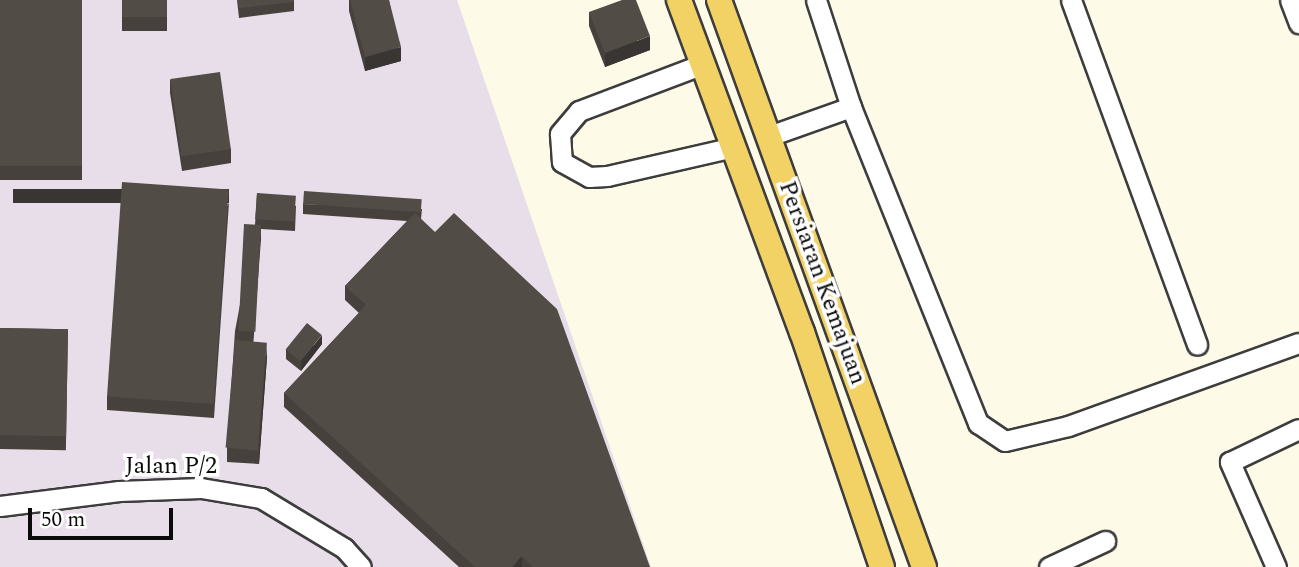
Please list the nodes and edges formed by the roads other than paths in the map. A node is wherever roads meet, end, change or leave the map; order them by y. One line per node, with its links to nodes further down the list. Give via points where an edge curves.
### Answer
1 (679, 0): 7 (main road, Persiaran Kemajuan)
2 (719, 0): 9 (main road, Persiaran Kemajuan)
3 (816, 0): 8 (street)
4 (1071, 0): 12 (street)
5 (1290, 0): 6 (street)
6 (1299, 23)
7 (703, 64): 10 (main road, Persiaran Kemajuan); 10 (street, via 579,111 560,134 562,162 574,172 607,176)
8 (851, 107): 9 (street); 11 (street, via 978,423 1005,441 1068,426)
9 (769, 136): 18 (main road, Persiaran Kemajuan)
10 (734, 147): 17 (main road, Persiaran Kemajuan)
11 (1299, 344)
12 (1197, 345)
13 (1299, 429): 20 (street, via 1230,462)
14 (0, 506): 16 (street, Jalan P/2, via 119,491 201,488 261,498 344,548)
15 (1105, 541): 19 (street)
16 (361, 567)
17 (882, 567)
18 (924, 567)
19 (1049, 567)
20 (1276, 567)

